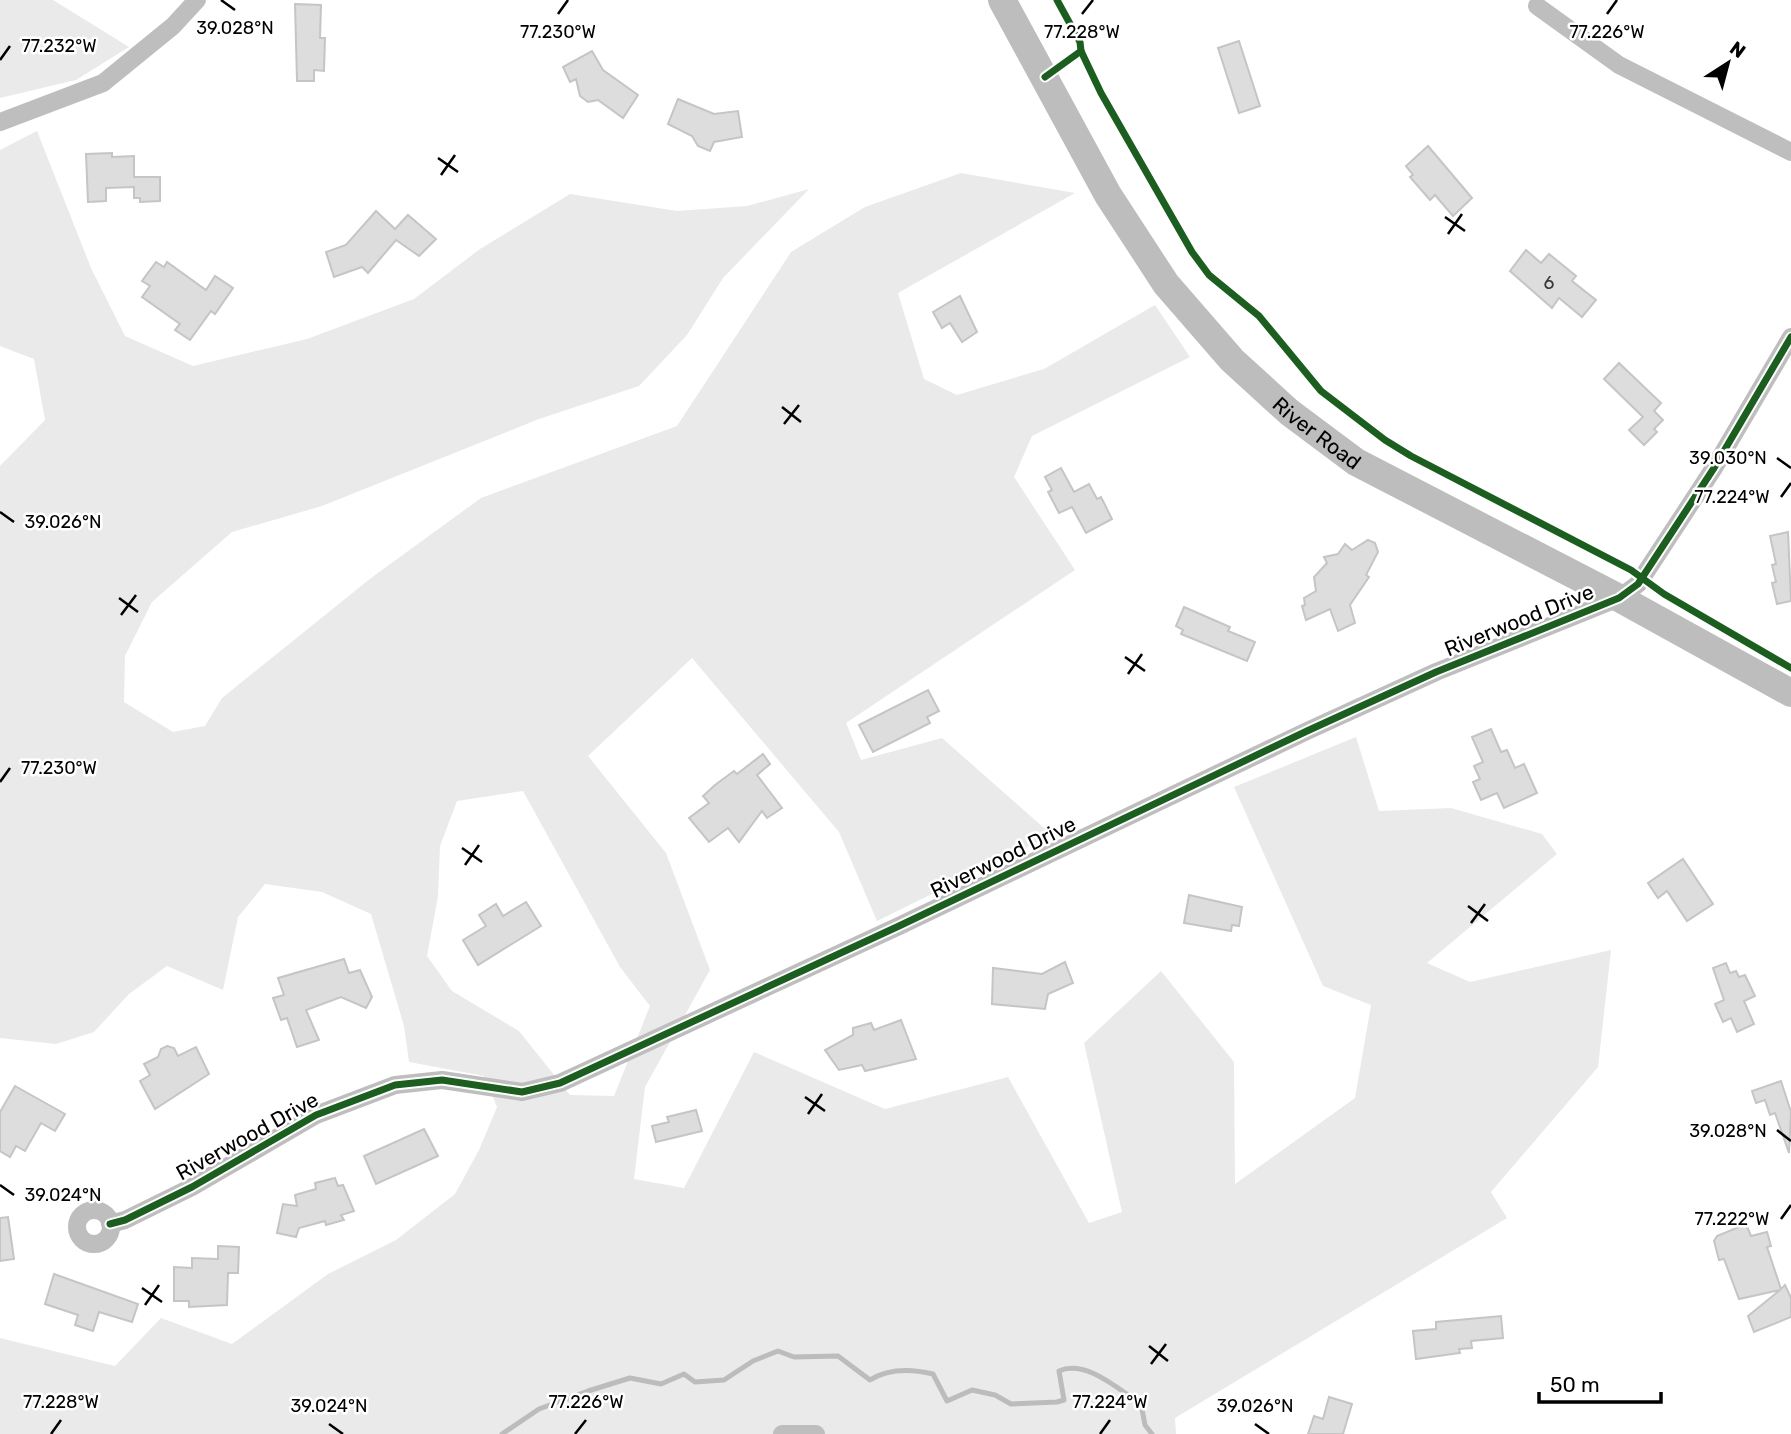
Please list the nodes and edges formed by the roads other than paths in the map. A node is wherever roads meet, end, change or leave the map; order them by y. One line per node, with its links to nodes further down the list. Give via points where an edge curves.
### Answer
1 (197, 0): 4 (street, via 173,26 103,83)
2 (1002, 0): 7 (main road, River Road, via 1122,218 1166,284 1232,360 1289,412 1356,462)
3 (1537, 6): 5 (street, via 1619,65)
4 (0, 122)
5 (1791, 152)
6 (1791, 337): 7 (street, Riverwood Drive, via 1700,490 1638,584)
7 (1619, 598): 8 (main road, River Road); 9 (street, Riverwood Drive, via 1436,672 1307,731 560,1083 522,1092 442,1080 396,1085 316,1115 192,1186)
8 (1791, 693)
9 (110, 1224)
10 (782, 1434): 11 (street)
11 (816, 1434)

